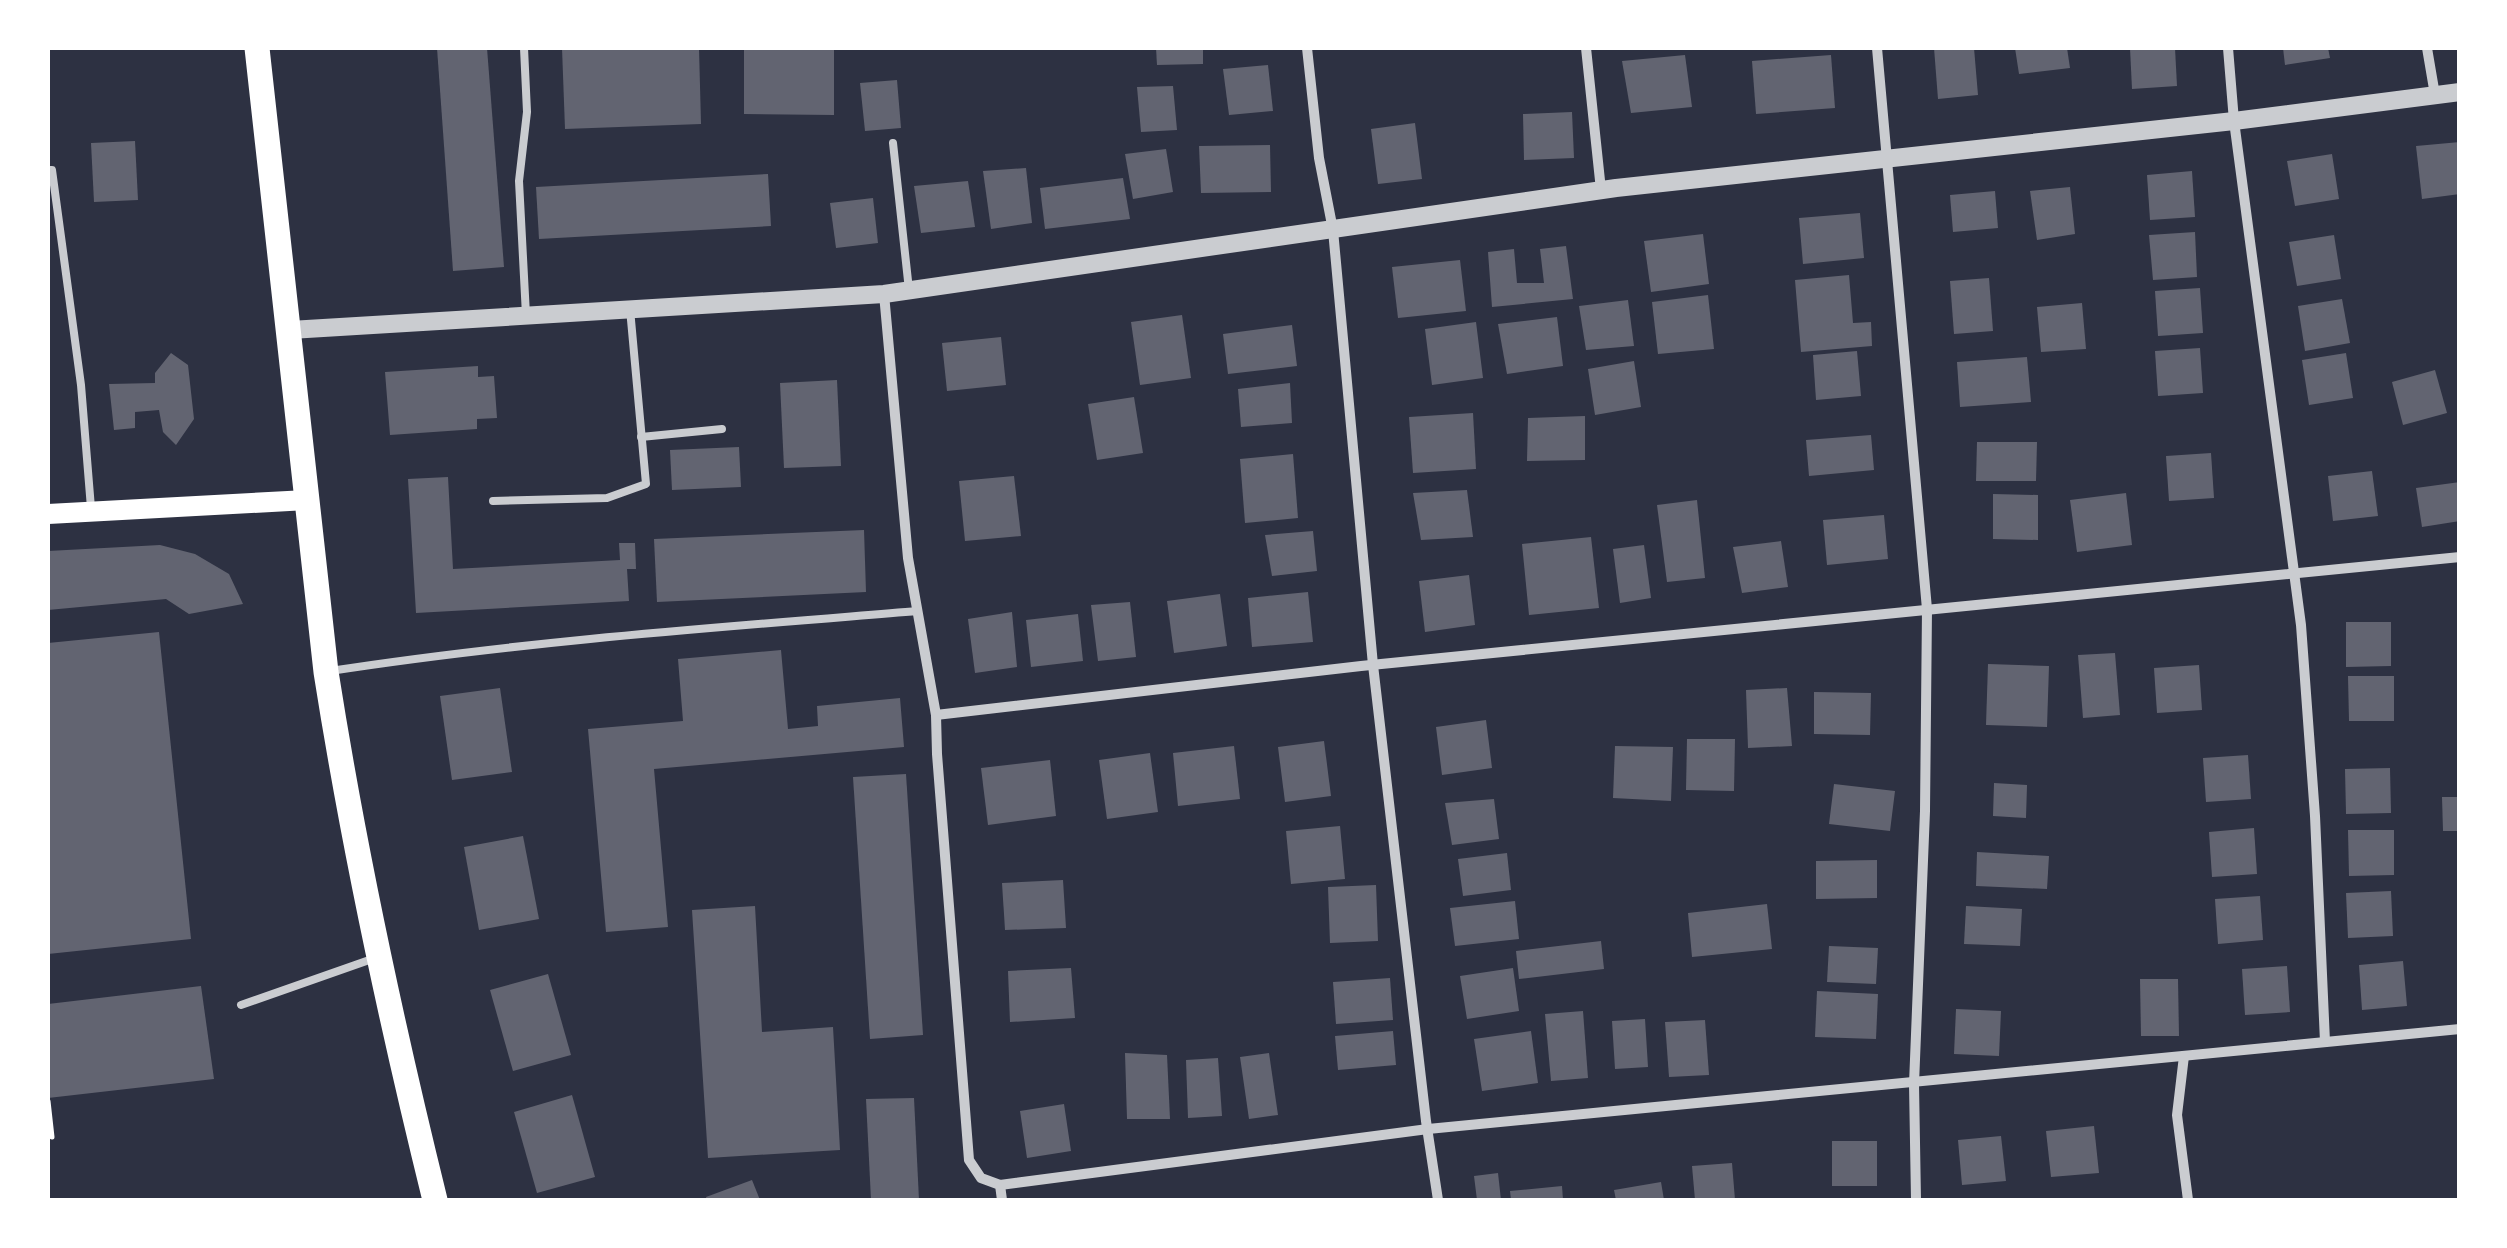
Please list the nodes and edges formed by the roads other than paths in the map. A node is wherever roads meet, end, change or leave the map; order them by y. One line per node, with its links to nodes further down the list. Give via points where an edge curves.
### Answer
1 (257, 48): 20 (main road)
2 (524, 48): 19 (lane, via 527,112 518,181)
3 (1307, 48): 15 (street)
4 (1586, 48): 14 (street)
5 (1877, 48): 12 (street)
6 (2228, 48): 10 (street)
7 (2427, 48): 9 (street)
8 (2460, 92): 9 (street)
9 (2435, 95): 10 (street)
10 (2234, 121): 12 (street); 28 (street)
11 (894, 144): 16 (lane)
12 (1887, 160): 14 (street); 29 (street)
13 (48, 170): 25 (lane, via 82,385)
14 (1601, 190): 15 (street)
15 (1334, 230): 16 (street); 31 (street)
16 (910, 290): 17 (street)
17 (884, 294): 18 (street); 30 (street)
18 (630, 309): 19 (street); 22 (lane)
19 (526, 315): 20 (street)
20 (290, 330): 23 (main road)
21 (722, 430): 22 (lane)
22 (641, 437): 24 (lane, via 646,484 606,498)
23 (307, 500): 25 (main road); 32 (main road)
24 (493, 501)
25 (91, 511): 26 (main road)
26 (48, 514)
27 (2460, 556): 28 (street)
28 (2296, 572): 29 (street); 37 (street)
29 (1927, 609): 31 (street); 39 (street)
30 (918, 611): 32 (lane, via 632,634); 33 (street)
31 (1373, 665): 33 (street); 40 (street)
32 (326, 672): 34 (main road)
33 (936, 715): 41 (street, via 970,1160 982,1178)
34 (380, 957): 35 (lane); 42 (main road)
35 (241, 1005)
36 (2460, 1029): 37 (street)
37 (2325, 1042): 38 (street)
38 (2184, 1056): 39 (street); 46 (street, via 2177,1115)
39 (1914, 1084): 40 (street); 45 (street)
40 (1428, 1129): 41 (street); 44 (street)
41 (1000, 1185): 43 (street)
42 (436, 1200)
43 (1002, 1200)
44 (1438, 1200)
45 (1916, 1200)
46 (2188, 1200)

